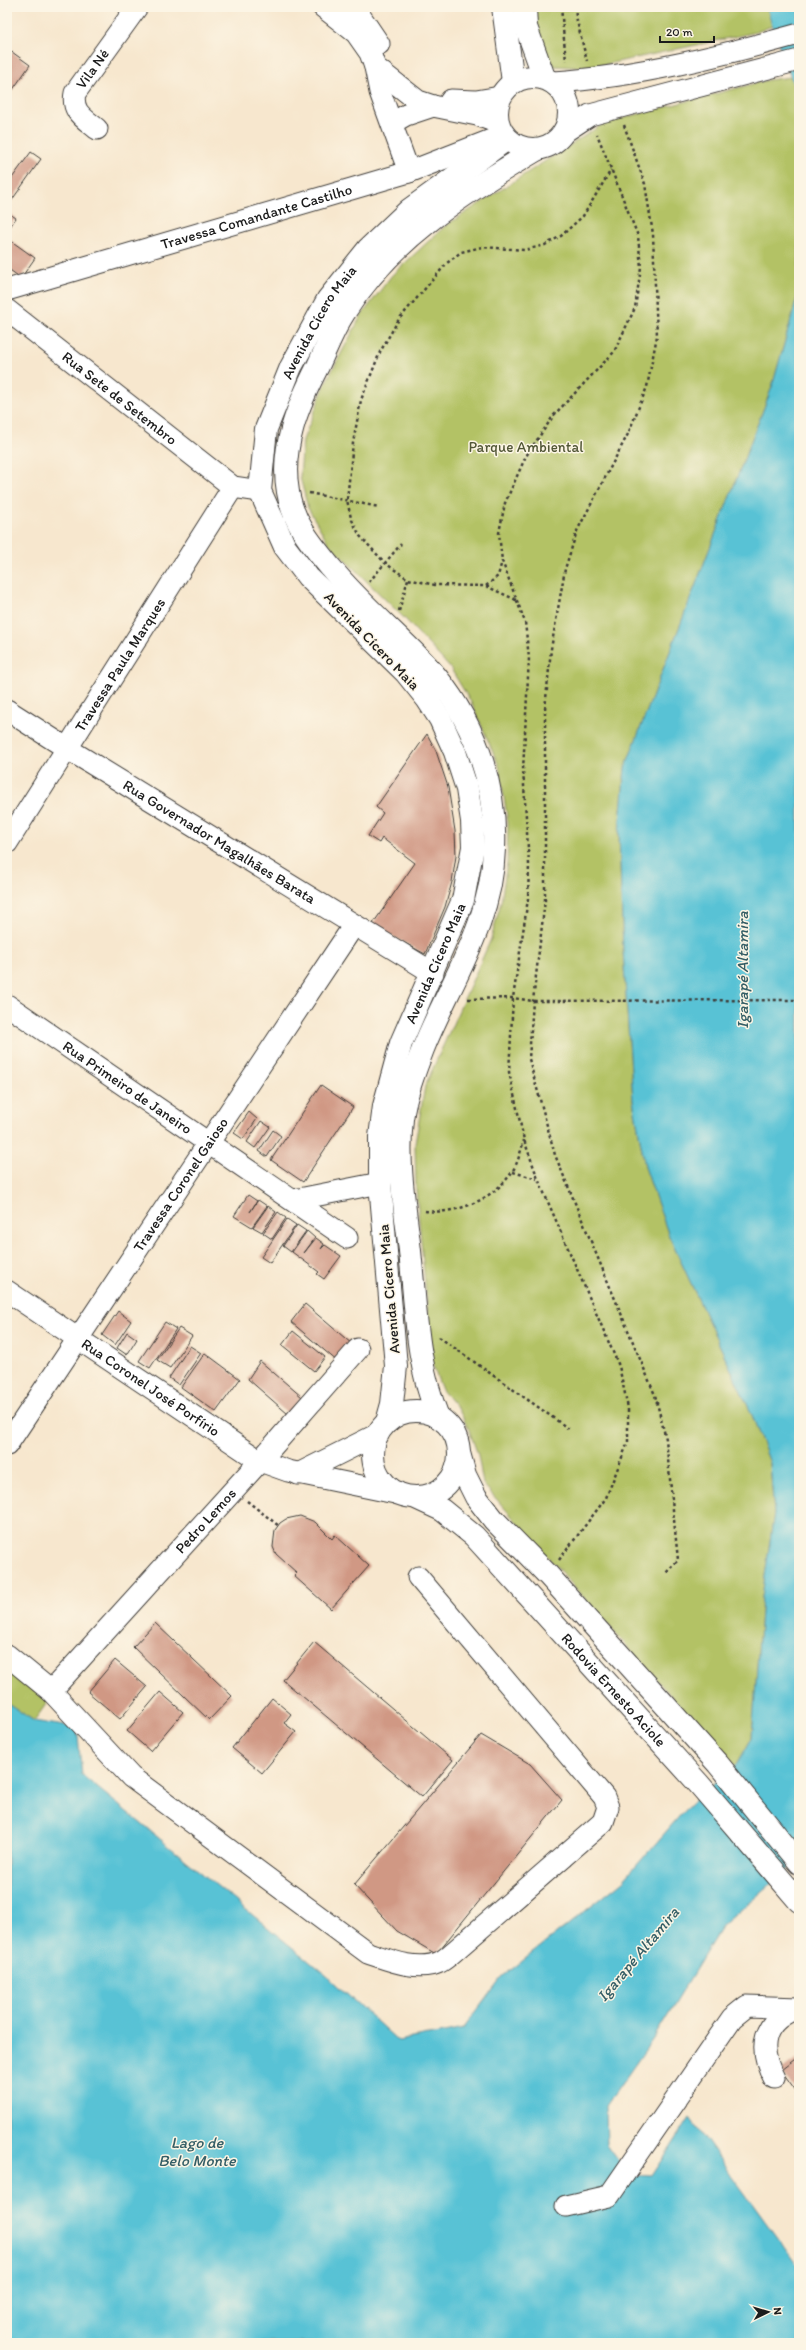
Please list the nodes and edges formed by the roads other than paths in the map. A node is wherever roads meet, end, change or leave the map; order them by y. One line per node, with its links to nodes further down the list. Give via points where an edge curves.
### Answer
1 (137, 7): 13 (street, Vila Né, via 75,93 76,111)
2 (322, 7): 8 (street, via 356,32 370,53)
3 (354, 7): 10 (street, via 377,40 389,63 400,77 418,89 456,101)
4 (504, 7): 10 (main road)
5 (525, 7): 9 (main road, via 526,27)
6 (799, 34): 9 (street, via 759,45 593,80)
7 (799, 60): 15 (street, via 590,115)
8 (375, 67): 11 (street, via 418,100); 12 (street, via 380,92)
9 (556, 80): 10 (main road, via 528,76); 15 (main road, via 570,111)
10 (506, 89): 14 (main road, via 496,115)
11 (433, 106): 12 (street, via 406,115); 14 (street, via 477,115)
12 (392, 123): 17 (street)
13 (97, 129)
14 (503, 132): 16 (main road, via 521,147); 17 (street, Travessa Comandante Castilho); 21 (main road, Avenida Cícero Maia, via 409,210 368,249 328,299 291,367 266,428)
15 (564, 132): 16 (main road, via 553,143)
16 (538, 149): 35 (main road, Avenida Cícero Maia, via 507,167 419,228 382,263 343,314 310,381 289,434 287,490 292,510 307,539 357,596 431,670 456,704 483,760 492,800 494,851 488,901 448,999 424,1046 402,1118 402,1176 415,1321 428,1391)
17 (408, 172): 18 (street, Travessa Comandante Castilho)
18 (7, 290)
19 (7, 310): 20 (street, Rua Sete de Setembro)
20 (233, 486): 21 (street); 23 (street, Travessa Paula Marques)
21 (260, 491): 26 (main road, Avenida Cícero Maia, via 285,547 308,576 406,672 440,719 455,752 467,789 473,847 463,900)
22 (7, 710): 23 (street, Rua Governador Magalhães Barata)
23 (68, 750): 24 (street, Travessa Paula Marques); 25 (street, Rua Governador Magalhães Barata)
24 (7, 843)
25 (354, 925): 26 (street, Rua Governador Magalhães Barata); 28 (street, Travessa Coronel Gaioso)
26 (433, 973): 29 (main road, Avenida Cícero Maia, via 401,1043 391,1076 380,1137)
27 (7, 1005): 28 (street, Rua Primeiro de Janeiro)
28 (209, 1144): 30 (street, Rua Primeiro de Janeiro); 33 (street, Travessa Coronel Gaioso)
29 (380, 1183): 30 (street); 36 (main road, Avenida Cícero Maia, via 396,1366 392,1404)
30 (294, 1200): 31 (street, Rua Primeiro de Janeiro)
31 (347, 1238)
32 (7, 1291): 33 (street, Rua Coronel José Porfírio)
33 (78, 1339): 37 (street, Travessa Coronel Gaioso); 39 (street, Rua Coronel José Porfírio)
34 (358, 1349): 39 (street, Pedro Lemos)
35 (438, 1417): 36 (main road, via 425,1412 411,1411 398,1414); 38 (main road, via 452,1432)
36 (382, 1428): 40 (street); 41 (main road, via 373,1448 378,1476 388,1487)
37 (7, 1445)
38 (458, 1453): 41 (main road, via 457,1467 450,1480 440,1490 427,1496); 45 (main road, Rodovia Ernesto Aciole, via 476,1497 494,1520 548,1575 718,1764)
39 (260, 1461): 40 (street, Rua Coronel José Porfírio); 44 (street, Pedro Lemos)
40 (298, 1474): 41 (street, Rua Coronel José Porfírio)
41 (407, 1496): 46 (main road, Rodovia Ernesto Aciole, via 442,1510 474,1536 698,1783)
42 (418, 1577): 44 (street, via 604,1797 608,1807 603,1822 440,1962 423,1965 398,1964 368,1953 131,1777)
43 (7, 1654): 44 (street)
44 (51, 1691)
45 (799, 1863)
46 (793, 1894)
47 (798, 2008): 48 (street, via 778,2016 768,2032 764,2047 766,2063); 49 (street, via 747,2006 732,2018 609,2196)
48 (774, 2078)
49 (566, 2206)

